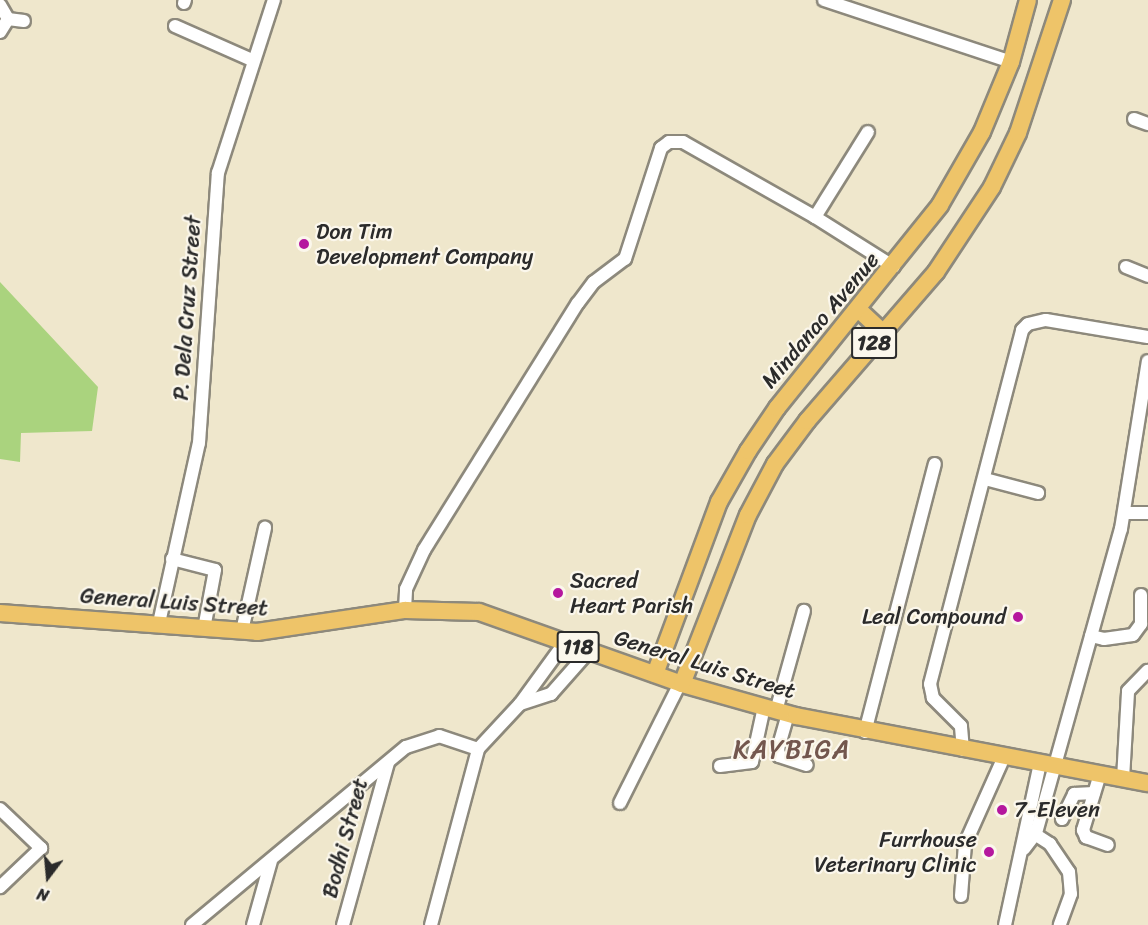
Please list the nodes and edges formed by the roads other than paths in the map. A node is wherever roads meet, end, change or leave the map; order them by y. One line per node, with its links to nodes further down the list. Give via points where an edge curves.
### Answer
1 (274, 0): 10 (street, P. Dela Cruz Street)
2 (824, 0): 11 (street)
3 (1028, 0): 11 (main road, Mindanao Avenue / 128)
4 (1062, 0): 20 (main road, 128, via 1033,92 992,186 936,272)
5 (0, 4): 6 (street)
6 (8, 19): 7 (street); 9 (street)
7 (24, 21)
8 (175, 26): 10 (street)
9 (0, 33)
10 (252, 60): 29 (street, P. Dela Cruz Street, via 216,184 199,442)
11 (1011, 62): 16 (main road, Mindanao Avenue / 128, via 966,162)
12 (1134, 119): 13 (street)
13 (1148, 124)
14 (868, 132): 15 (street)
15 (815, 217): 16 (street); 31 (street, via 683,142 669,142 661,148 625,259 594,282 578,303 424,550 406,589)
16 (894, 267): 19 (main road, Mindanao Avenue / 128)
17 (1126, 267): 18 (street)
18 (1148, 276)
19 (859, 310): 20 (main road); 40 (main road, Mindanao Avenue / 128, via 777,408 747,451 719,502)
20 (883, 332): 41 (main road, 128, via 807,420 775,464 748,515)
21 (1148, 338): 24 (street, via 1046,320 1028,324 1019,340)
22 (1148, 361): 26 (street)
23 (935, 464): 47 (street)
24 (985, 479): 25 (street); 49 (street, via 930,689 933,698 962,726)
25 (1038, 493)
26 (1124, 513): 27 (street); 37 (street)
27 (1148, 513)
28 (265, 528): 36 (street)
29 (172, 559): 34 (street, P. Dela Cruz Street); 35 (street, via 215,570)
30 (1141, 595): 37 (street, via 1141,624 1133,635 1104,639)
31 (405, 610): 36 (main road, General Luis Street / 118, via 279,631); 38 (main road, General Luis Street / 118, via 479,612)
32 (804, 611): 46 (street)
33 (0, 613): 34 (main road, General Luis Street / 118)
34 (159, 623): 35 (main road, General Luis Street / 118)
35 (204, 628): 36 (main road, General Luis Street / 118)
36 (242, 631)
37 (1091, 636): 52 (street)
38 (565, 642): 39 (main road, General Luis Street / 118); 45 (street)
39 (589, 651): 43 (main road, General Luis Street / 118); 45 (street, via 551,694)
40 (662, 655): 41 (main road); 43 (main road, Mindanao Avenue / 128)
41 (689, 665): 44 (main road, 128)
42 (1147, 672): 56 (street, via 1128,691)
43 (655, 674): 44 (main road, General Luis Street / 118)
44 (681, 684): 46 (main road, General Luis Street / 118); 59 (street)
45 (520, 704): 48 (street)
46 (776, 711): 47 (main road, General Luis Street / 118); 53 (street, via 779,756); 54 (street, via 753,762)
47 (865, 732): 49 (main road, General Luis Street / 118)
48 (478, 749): 51 (street, via 452,739 427,737); 72 (street)
49 (963, 750): 50 (main road, General Luis Street / 118)
50 (1004, 757): 52 (main road, General Luis Street / 118); 68 (street, via 965,844)
51 (388, 763): 66 (street); 71 (street, Bodhi Street)
52 (1047, 764): 55 (main road, General Luis Street / 118); 62 (street); 63 (street)
53 (807, 765)
54 (720, 766)
55 (1100, 774): 56 (main road, General Luis Street / 118); 58 (street)
56 (1123, 779): 57 (main road, General Luis Street / 118)
57 (1148, 783)
58 (1094, 793): 61 (street, via 1074,794); 64 (street, via 1083,821 1084,834)
59 (620, 803)
60 (0, 809): 67 (street, via 41,848)
61 (1062, 819)
62 (1023, 830): 63 (street); 65 (street)
63 (1036, 833): 65 (street); 74 (street, via 1057,851 1069,872 1071,894)
64 (1108, 845)
65 (1024, 849): 73 (street)
66 (271, 861): 69 (street); 70 (street)
67 (0, 887)
68 (962, 896)
69 (192, 925)
70 (253, 925)
71 (343, 925)
72 (431, 925)
73 (1005, 925)
74 (1060, 925)

